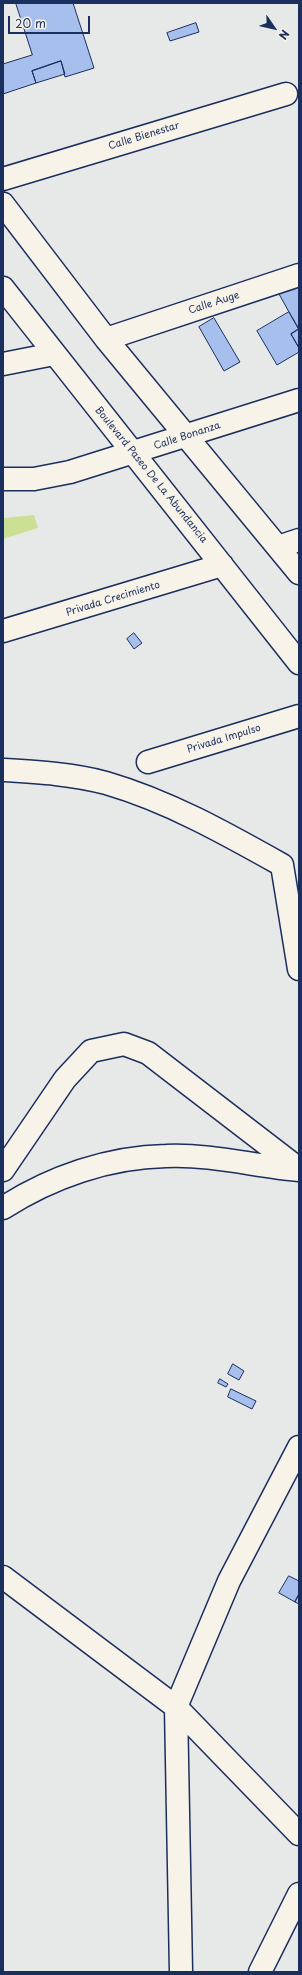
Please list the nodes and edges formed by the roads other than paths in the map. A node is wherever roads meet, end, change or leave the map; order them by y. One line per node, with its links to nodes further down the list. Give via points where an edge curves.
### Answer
1 (286, 94): 2 (street, Calle Bienestar)
2 (3, 179)
3 (3, 204): 6 (street)
4 (299, 275): 6 (street, Calle Auge)
5 (3, 288): 7 (street, Boulevard Paseo De La Abundancia)
6 (106, 339): 10 (street)
7 (54, 354): 8 (street); 11 (street, Boulevard Paseo De La Abundancia)
8 (3, 364)
9 (299, 400): 10 (street, Calle Bonanza)
10 (186, 437): 11 (street, Calle Bonanza); 14 (street)
11 (134, 452): 12 (street, Calle Bonanza, via 70,472 34,479); 15 (street, Boulevard Paseo De La Abundancia)
12 (3, 479)
13 (299, 540): 14 (street)
14 (278, 547): 16 (street)
15 (222, 565): 17 (street, Privada Crecimiento); 18 (street, Boulevard Paseo De La Abundancia)
16 (299, 573)
17 (3, 631)
18 (299, 662)
19 (299, 716): 20 (street, Privada Impulso)
20 (148, 762)
21 (3, 770): 22 (street, via 40,772 105,783 171,806)
22 (290, 864): 23 (street)
23 (299, 968)
24 (3, 1170): 25 (street, via 65,1078 91,1051 124,1044 148,1053)
25 (299, 1170): 26 (street, via 167,1156 119,1160 69,1175)
26 (3, 1208)
27 (299, 1447): 29 (street, via 229,1581)
28 (3, 1577): 29 (street)
29 (176, 1706): 30 (street); 32 (street)
30 (299, 1834)
31 (299, 1894): 33 (street)
32 (181, 1972)
33 (260, 1972)

